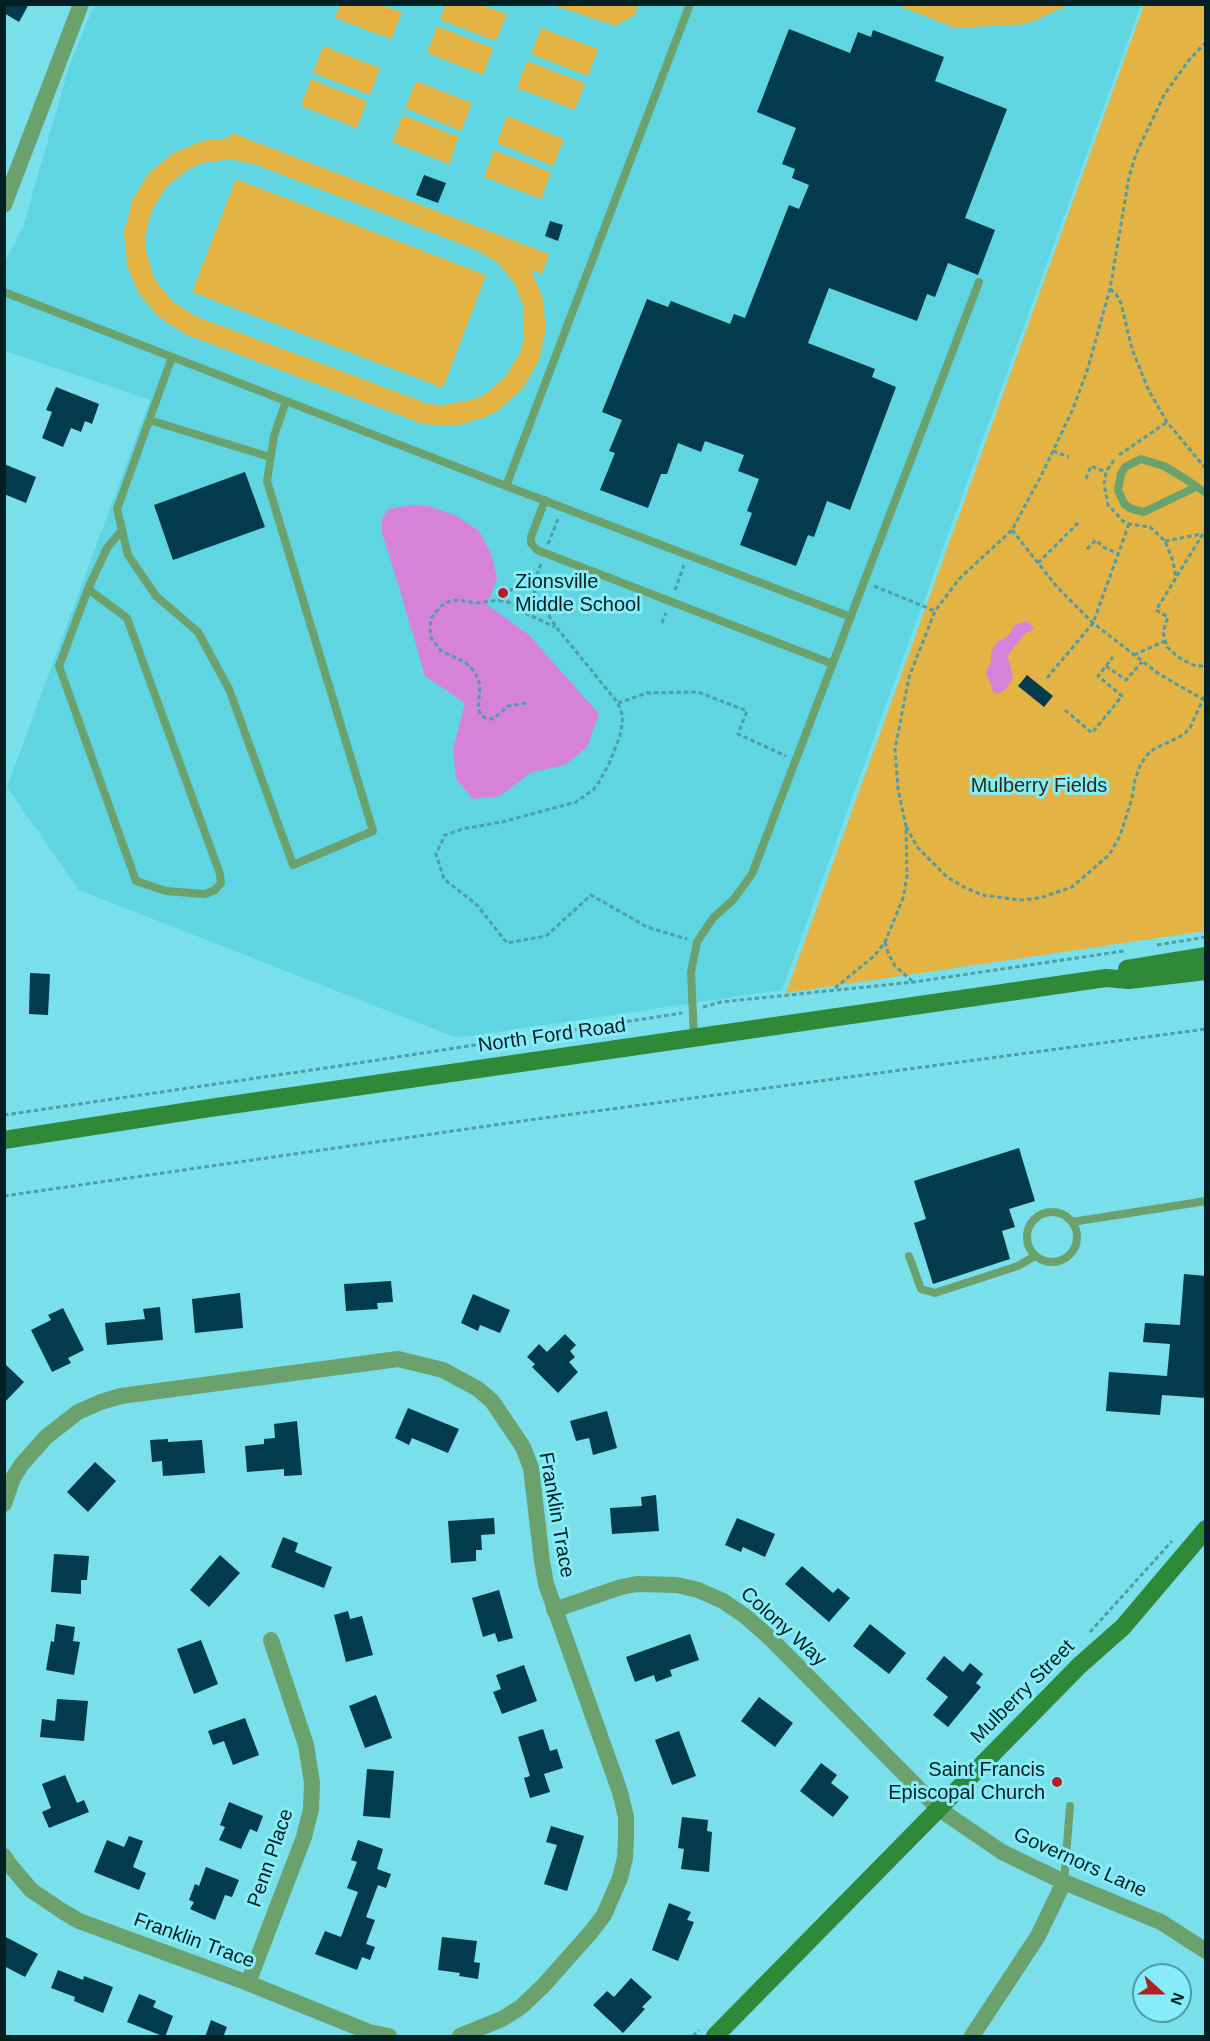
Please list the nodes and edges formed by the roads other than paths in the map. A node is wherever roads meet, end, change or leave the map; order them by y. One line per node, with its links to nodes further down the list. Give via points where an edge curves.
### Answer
1 (81, 4): 3 (street)
2 (690, 4): 10 (lane)
3 (4, 205)
4 (979, 282): 16 (lane)
5 (4, 292): 6 (lane)
6 (171, 357): 7 (lane); 8 (lane)
7 (286, 401): 9 (lane); 10 (lane)
8 (149, 420): 9 (lane); 14 (lane, via 117,509)
9 (270, 457): 14 (lane, via 267,481 373,831 293,865 228,689 198,632 156,596 128,555)
10 (506, 486): 13 (lane)
11 (1196, 487): 11 (lane, via 1164,466 1141,459 1125,467 1118,490 1125,505 1144,512); 12 (lane)
12 (1206, 493)
13 (545, 500): 16 (lane); 17 (lane, via 531,537 537,550)
14 (122, 530): 15 (lane, via 107,548)
15 (88, 589): 15 (lane, via 59,666 136,881 166,891 205,894 215,890 221,883 220,874 127,618)
16 (851, 617): 17 (lane)
17 (833, 664): 21 (lane, via 752,874 697,942 691,972)
18 (1206, 956): 20 (main road, North Ford Road, via 1127,968)
19 (1206, 971): 20 (main road, North Ford Road, via 1129,980)
20 (1106, 978): 21 (main road, North Ford Road)
21 (694, 1039): 22 (main road, North Ford Road)
22 (4, 1140)
23 (1206, 1201): 24 (lane)
24 (1072, 1222): 25 (lane, via 1077,1237 1072,1253 1058,1262 1042,1261); 25 (lane, via 1050,1212 1035,1219 1027,1233)
25 (1035, 1256): 26 (lane, via 1018,1266 935,1293 921,1289)
26 (909, 1257)
27 (4, 1504): 29 (street, Franklin Trace, via 13,1478 32,1450 62,1423 101,1402 398,1359 461,1378 492,1401 514,1432 531,1468 542,1561)
28 (1206, 1529): 32 (main road, Mulberry Street, via 1123,1627 1080,1665)
29 (554, 1610): 32 (street, Colony Way, via 637,1584 677,1585 723,1601 769,1637); 38 (street, Franklin Trace, via 620,1792 626,1817 625,1858 604,1915 544,1985 502,2019)
30 (271, 1640): 36 (street, Penn Place, via 306,1745 311,1800 304,1837)
31 (1070, 1806): 34 (lane)
32 (939, 1809): 34 (street, Governors Lane, via 1002,1852); 39 (main road, Mulberry Street)
33 (4, 1856): 36 (street, Franklin Trace, via 31,1890 79,1921)
34 (1064, 1882): 35 (street, Governors Lane, via 1161,1922); 40 (street, via 1038,1936)
35 (1206, 1951)
36 (248, 1983): 37 (street, Franklin Trace)
37 (389, 2037)
38 (460, 2037)
39 (715, 2037)
40 (972, 2037)

